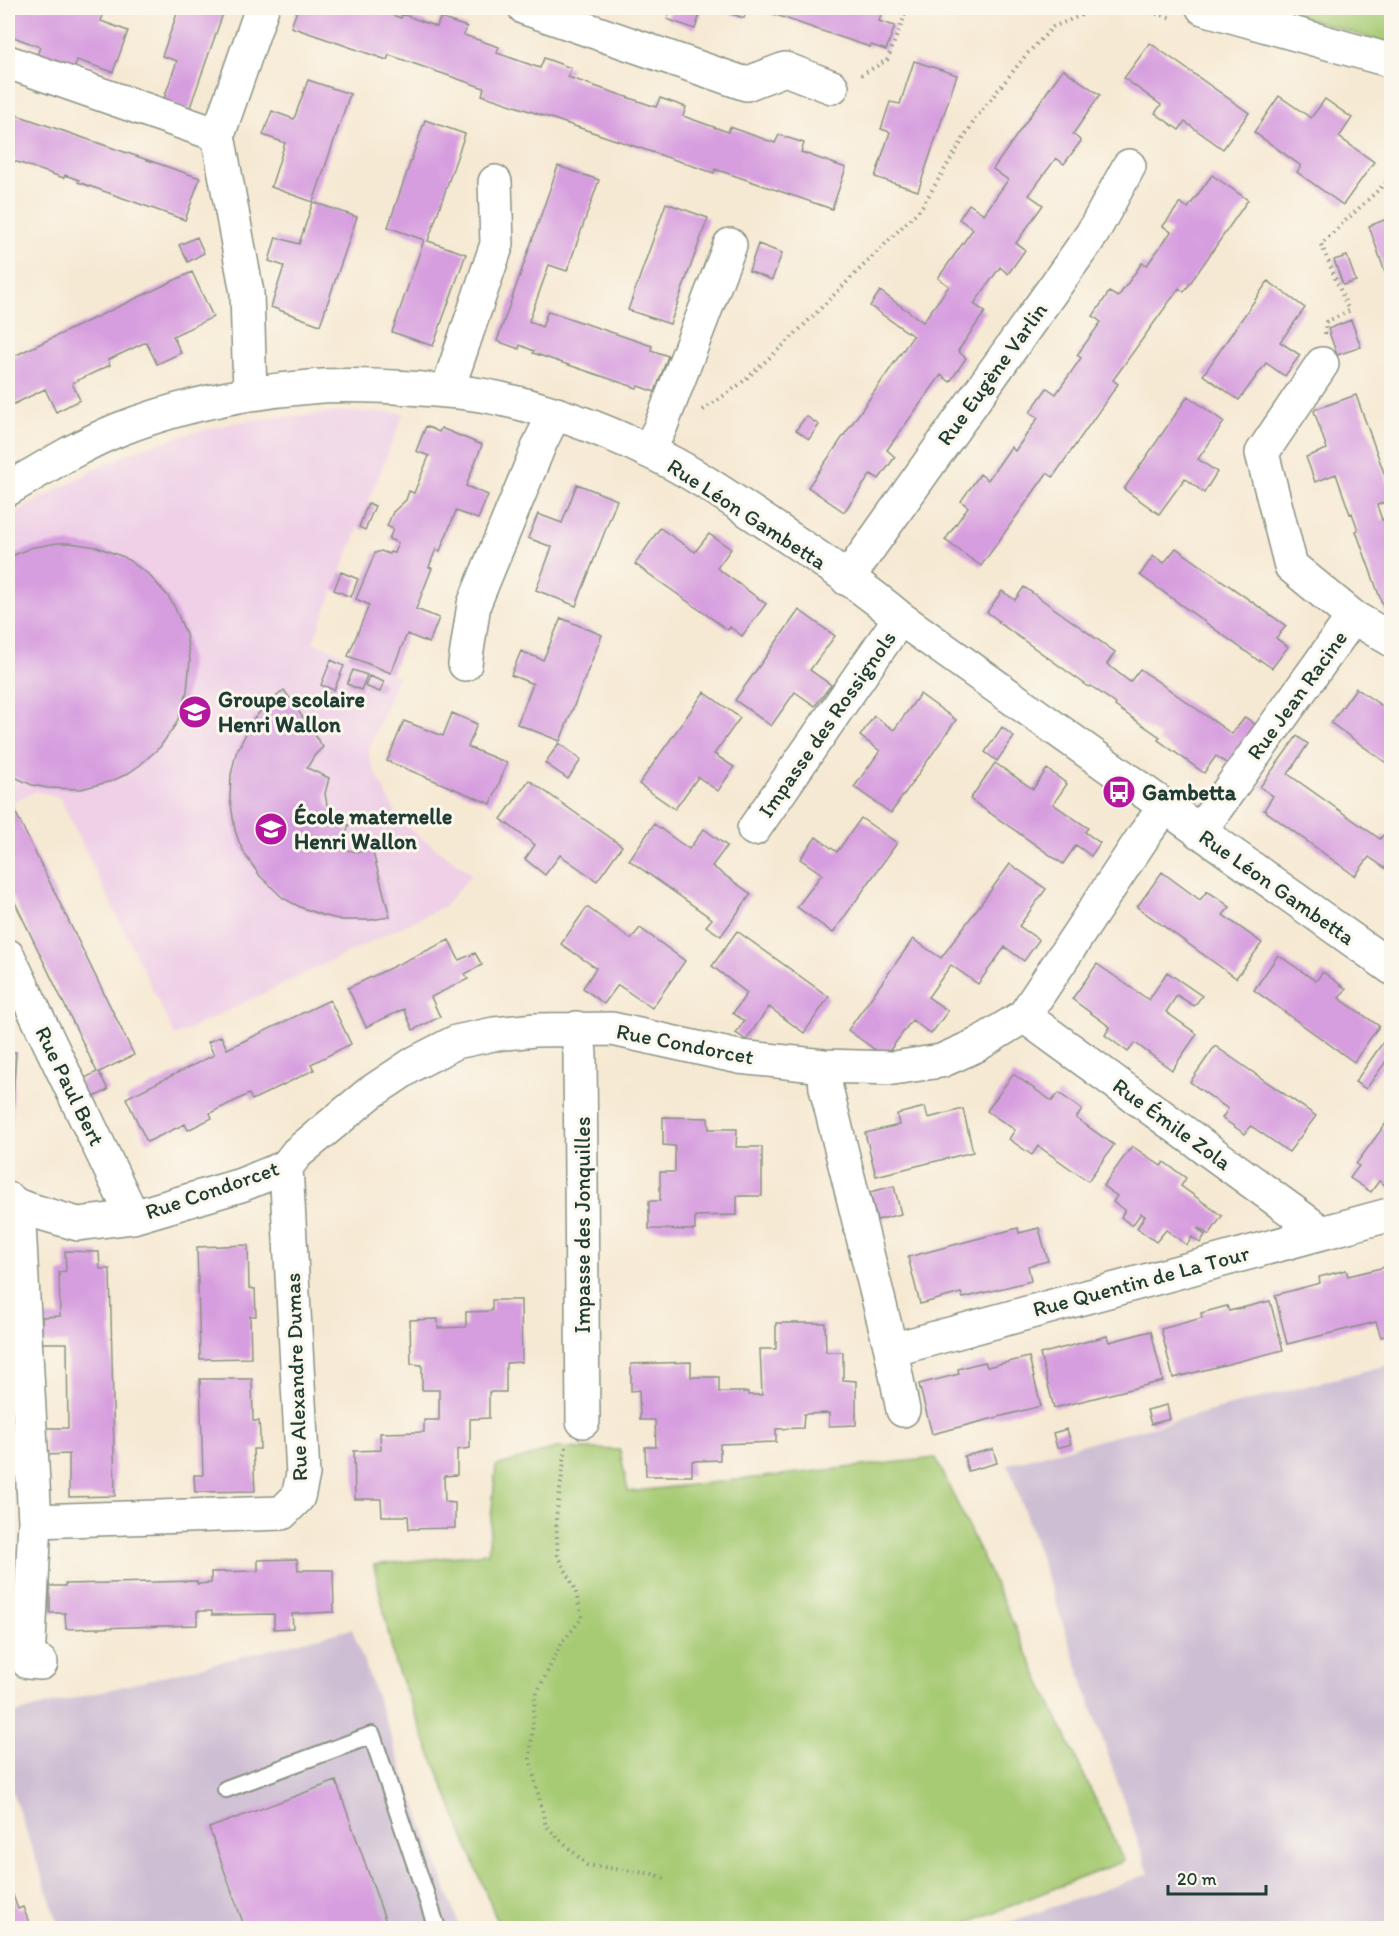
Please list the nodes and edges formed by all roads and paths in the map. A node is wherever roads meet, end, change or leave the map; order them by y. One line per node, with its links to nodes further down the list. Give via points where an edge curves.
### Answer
1 (262, 8): 9 (street)
2 (525, 8): 8 (street, via 746,84 785,69)
3 (908, 8): 8 (path, via 887,60 849,82)
4 (1098, 8): 18 (path, via 1053,27 1026,55 976,118 921,208 788,341 739,386)
5 (1203, 8): 6 (street)
6 (1392, 61)
7 (8, 62): 9 (street)
8 (832, 87)
9 (218, 135): 16 (street, via 247,293)
10 (1129, 166): 20 (street, Rue Eugène Varlin, via 1092,234)
11 (1392, 177): 14 (path, via 1321,244 1349,311 1326,322)
12 (495, 182): 15 (street, via 497,244)
13 (730, 245): 18 (street)
14 (1322, 364): 21 (street, Rue Jean Racine, via 1262,453 1291,566)
15 (447, 391): 16 (street, Rue Léon Gambetta, via 312,387); 17 (street, Rue Léon Gambetta, via 505,399)
16 (250, 394): 19 (street, Rue Léon Gambetta, via 173,412 119,430 63,456)
17 (554, 415): 18 (street, Rue Léon Gambetta, via 601,431); 24 (street, via 474,604)
18 (654, 440): 20 (street, Rue Léon Gambetta, via 697,477)
19 (8, 489)
20 (847, 579): 22 (street, Rue Léon Gambetta)
21 (1353, 617): 23 (street, Rue Jean Racine); 27 (street, Rue Jean Racine)
22 (900, 618): 25 (street, Rue Léon Gambetta); 26 (street, Impasse des Rossignols)
23 (1392, 640)
24 (465, 664)
25 (1165, 807): 27 (street, Rue Léon Gambetta); 30 (street, Rue Condorcet)
26 (754, 829)
27 (1199, 832): 29 (street, Rue Léon Gambetta)
28 (8, 956): 36 (street, Rue Paul Bert)
29 (1392, 968)
30 (1024, 1016): 32 (street, Rue Condorcet, via 977,1045 941,1061 893,1068); 37 (street, Rue Émile Zola)
31 (577, 1028): 32 (street, Rue Condorcet, via 612,1029 739,1057); 33 (street, Rue Condorcet, via 494,1034 456,1042 370,1093 297,1153); 40 (street, Impasse des Jonquilles)
32 (824, 1066): 38 (street, via 828,1099)
33 (286, 1167): 36 (street, Rue Condorcet, via 241,1185); 41 (street, Rue Alexandre Dumas, via 303,1474 298,1497 282,1513)
34 (13, 1203): 36 (street, Rue Condorcet, via 78,1224); 41 (street)
35 (1392, 1214): 37 (street, Rue Quentin de La Tour)
36 (134, 1217)
37 (1321, 1232): 38 (street, Rue Quentin de La Tour)
38 (891, 1350): 39 (street)
39 (903, 1410)
40 (583, 1421): 44 (path, via 565,1449 556,1518 558,1555 575,1589 582,1618 561,1644 535,1697 530,1759 546,1826 587,1865)
41 (35, 1521): 42 (street, via 28,1662)
42 (41, 1663)
43 (226, 1789): 45 (lane, via 372,1735)
44 (666, 1879)
45 (437, 1929)

